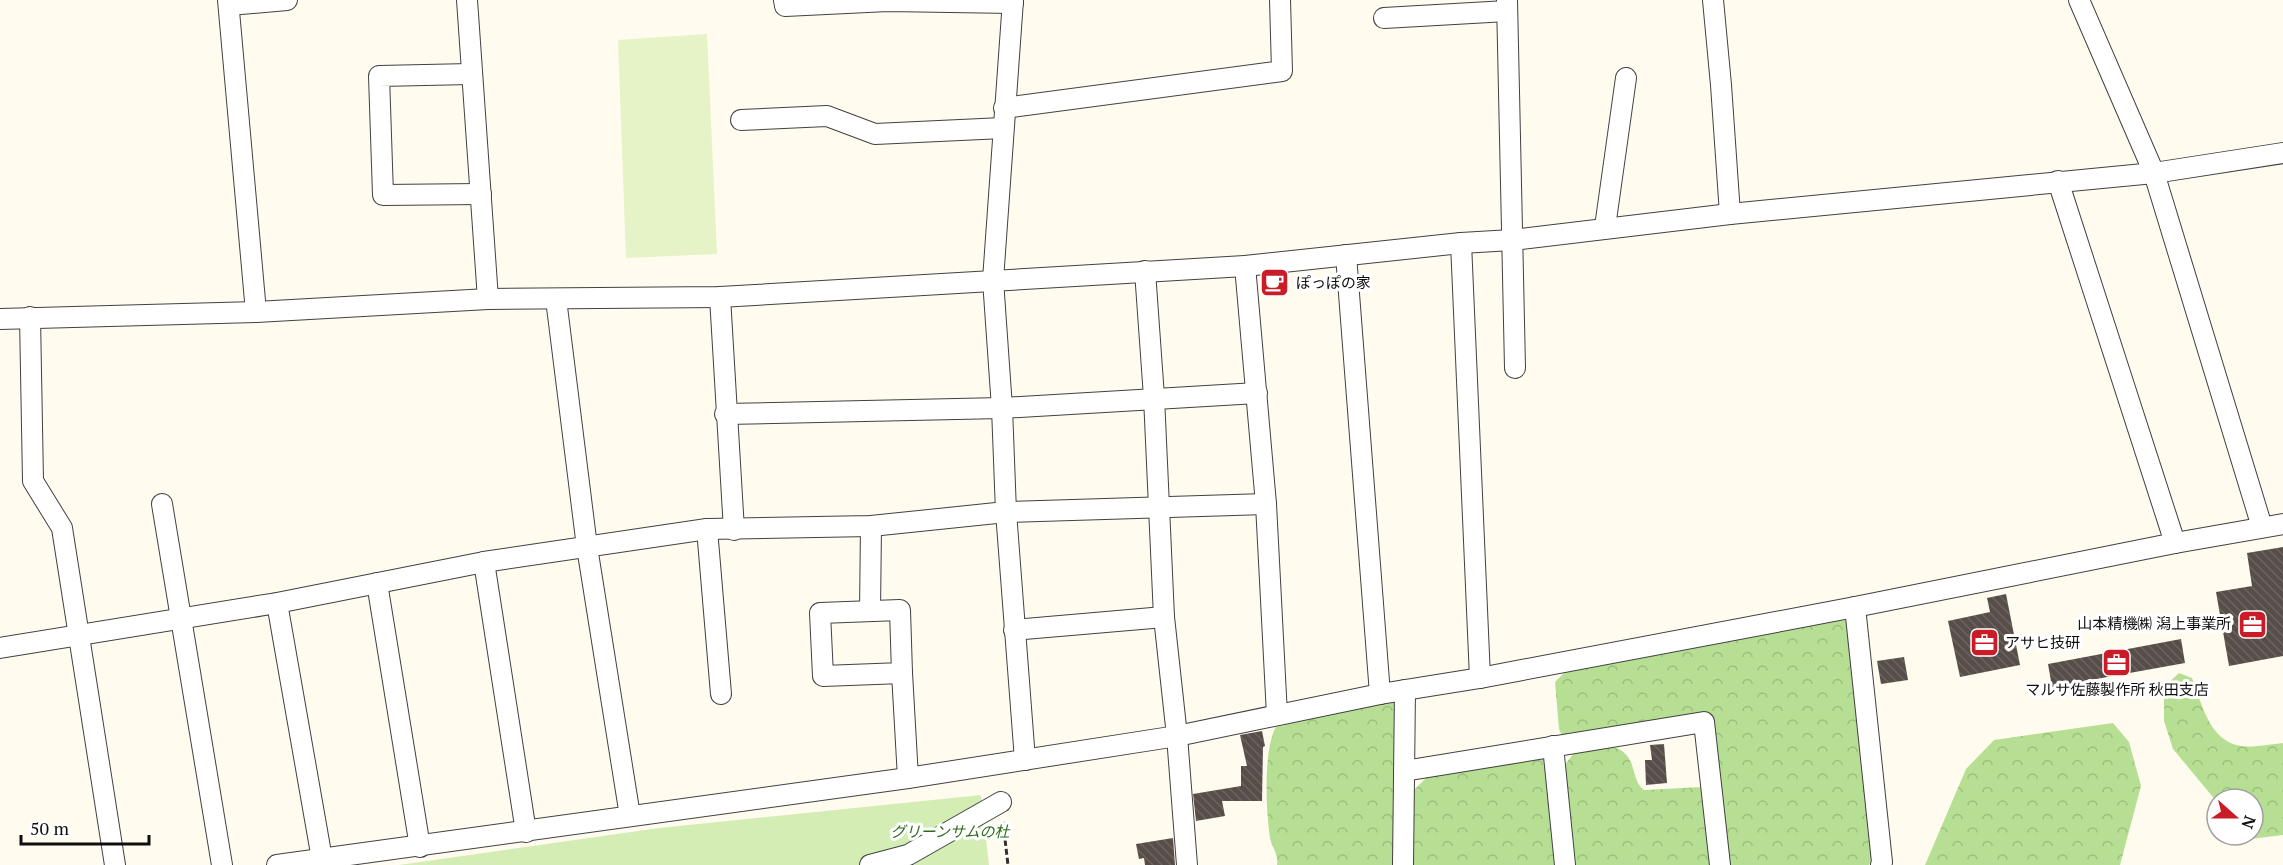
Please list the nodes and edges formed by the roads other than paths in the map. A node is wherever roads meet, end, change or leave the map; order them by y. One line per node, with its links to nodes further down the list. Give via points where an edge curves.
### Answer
1 (287, 0): 7 (street)
2 (467, 0): 11 (street)
3 (784, 0): 8 (street, via 784,6)
4 (1280, 0): 13 (street, via 1282,71)
5 (1713, 0): 20 (street)
6 (2079, 0): 17 (street)
7 (228, 2): 31 (street)
8 (1013, 2): 13 (street)
9 (1507, 5): 10 (street); 22 (street)
10 (1384, 18)
11 (471, 74): 19 (street); 19 (street, via 379,76 383,195)
12 (1626, 78): 21 (street)
13 (1004, 108): 15 (street)
14 (741, 120): 15 (street, via 827,116 875,134)
15 (1003, 128): 27 (street)
16 (2283, 153): 17 (street)
17 (2154, 173): 18 (street); 45 (street)
18 (2058, 181): 20 (street); 48 (street)
19 (481, 194): 30 (street)
20 (1730, 214): 21 (street)
21 (1605, 227): 22 (street)
22 (1512, 240): 23 (street); 34 (street)
23 (1461, 243): 24 (street); 61 (street)
24 (1346, 255): 25 (street); 64 (street)
25 (1245, 266): 26 (street); 35 (street)
26 (1145, 271): 27 (street); 36 (street)
27 (993, 280): 28 (street); 37 (street)
28 (720, 297): 29 (street); 38 (street)
29 (556, 298): 30 (street); 49 (street)
30 (488, 299): 31 (street)
31 (256, 312): 32 (street)
32 (30, 317): 33 (street); 58 (street, via 33,481 62,528)
33 (0, 319)
34 (1515, 368)
35 (1257, 393): 36 (street); 40 (street)
36 (1154, 398): 37 (street); 41 (street)
37 (1002, 408): 38 (street); 42 (street)
38 (725, 414): 47 (street)
39 (162, 504): 56 (street)
40 (1266, 504): 41 (street); 65 (street)
41 (1159, 508): 42 (street); 55 (street)
42 (1006, 512): 44 (street); 57 (street)
43 (2283, 524): 45 (street)
44 (871, 526): 47 (street); 54 (street)
45 (2262, 527): 48 (street)
46 (707, 530): 47 (street); 49 (street); 63 (street)
47 (734, 530)
48 (2175, 543): 53 (street)
49 (587, 547): 50 (street); 72 (street)
50 (484, 562): 51 (street); 73 (street)
51 (377, 583): 52 (street); 74 (street)
52 (278, 603): 56 (street); 75 (street)
53 (1856, 607): 61 (street); 84 (street)
54 (870, 611): 60 (street, via 900,609); 60 (street, via 820,613 823,676)
55 (1164, 617): 57 (street); 66 (street)
56 (181, 618): 58 (street); 77 (street)
57 (1014, 630): 68 (street)
58 (79, 634): 59 (street); 76 (street)
59 (0, 648)
60 (903, 673): 70 (street)
61 (1480, 678): 62 (street)
62 (1405, 690): 64 (street); 69 (street)
63 (721, 694)
64 (1380, 694): 65 (street)
65 (1277, 716): 66 (street)
66 (1178, 736): 68 (street); 80 (street)
67 (1553, 746): 69 (street); 82 (street); 83 (street, via 1704,722)
68 (1025, 760): 70 (street)
69 (1404, 771): 81 (street)
70 (908, 778): 72 (street)
71 (1001, 802): 79 (street, via 908,855)
72 (630, 816): 73 (street)
73 (526, 832): 74 (street)
74 (420, 847): 75 (street)
75 (322, 859): 78 (street)
76 (115, 865)
77 (222, 865)
78 (277, 865)
79 (870, 865)
80 (1187, 865)
81 (1403, 865)
82 (1565, 865)
83 (1720, 865)
84 (1881, 865)

